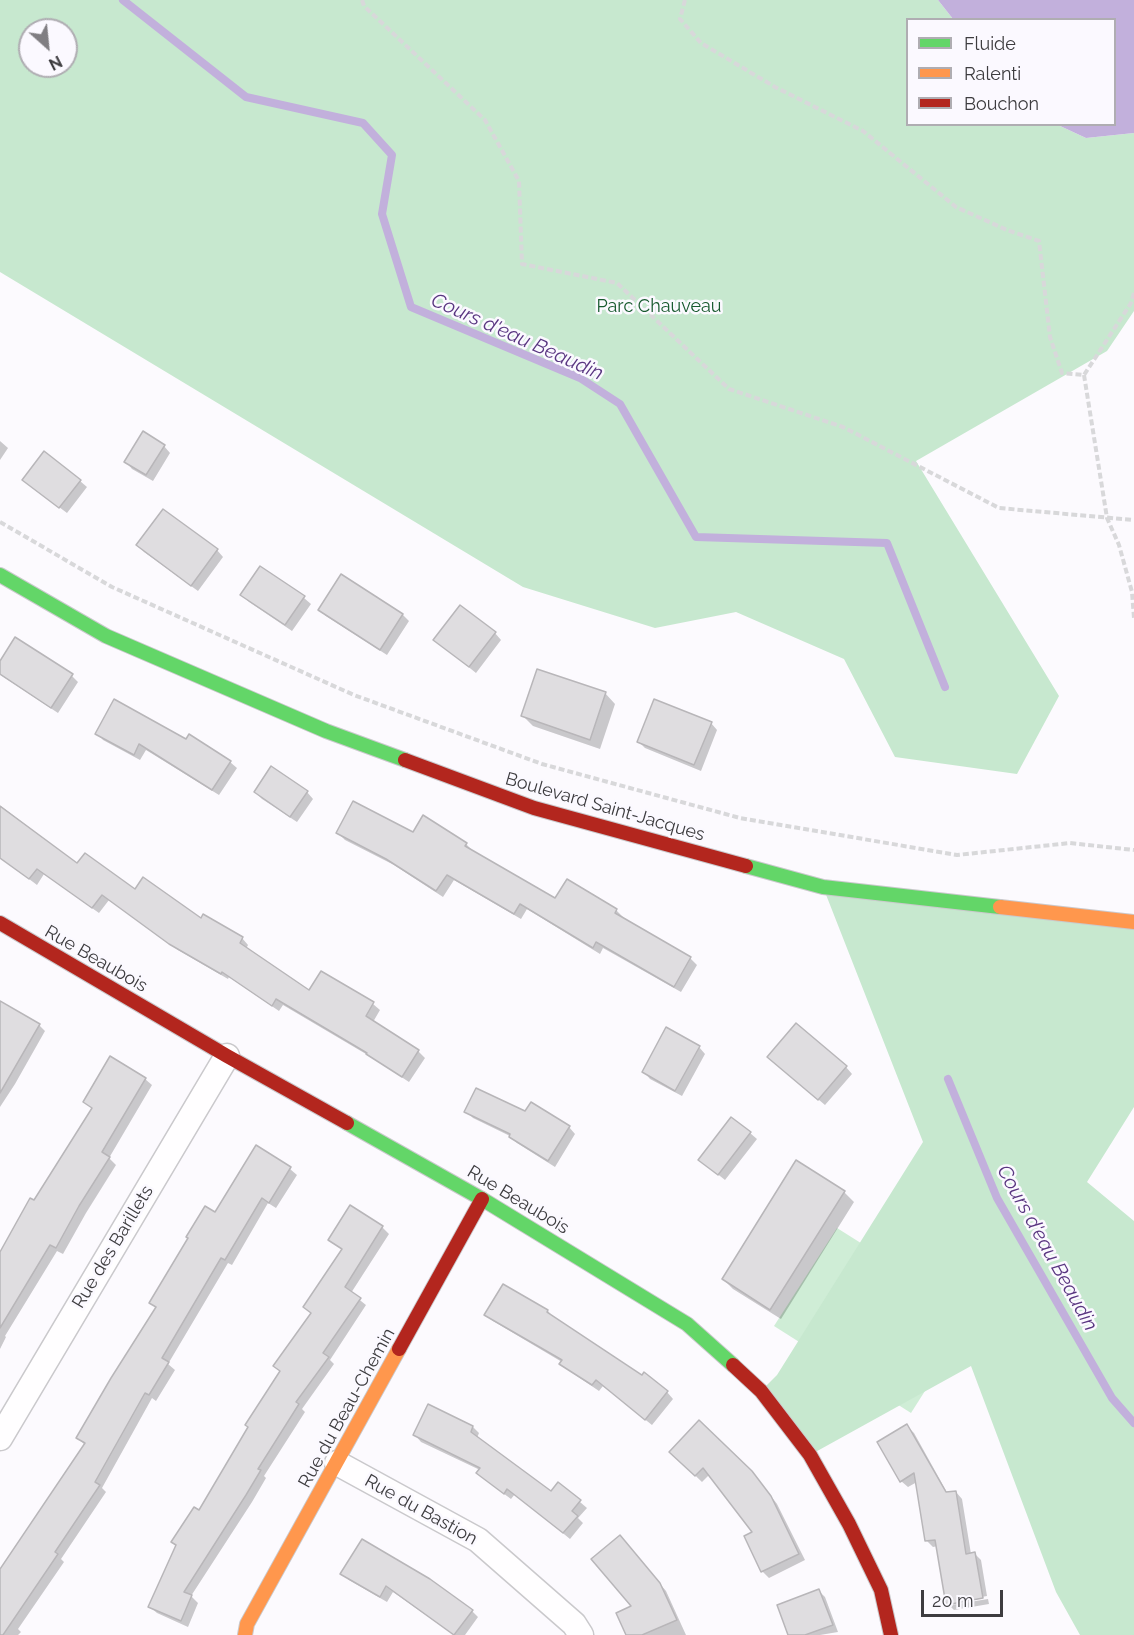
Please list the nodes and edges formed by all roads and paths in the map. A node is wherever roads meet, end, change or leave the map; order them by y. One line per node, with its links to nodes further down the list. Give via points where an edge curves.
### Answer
1 (362, 0): 5 (path, via 485,120 519,181 522,264 617,283 729,389 843,427 999,508)
2 (685, 0): 4 (path, via 680,19 701,43 775,87 863,131 956,207 1039,241 1050,338 1062,373)
3 (1134, 293): 4 (path)
4 (1084, 375): 5 (path)
5 (1107, 518): 6 (path); 9 (path, via 1132,592)
6 (1134, 520)
7 (0, 522): 10 (path, via 133,597 354,695 542,764 740,818 957,855 1070,843)
8 (0, 575): 11 (street, Boulevard Saint-Jacques, via 106,636 326,731 534,808 823,887)
9 (1134, 618)
10 (1134, 850)
11 (1134, 922)
12 (0, 923): 13 (street, Rue Beaubois)
13 (227, 1056): 14 (street, Rue Beaubois); 15 (street, Rue des Barillets)
14 (482, 1199): 16 (street, Rue du Beau-Chemin); 19 (street, Rue Beaubois, via 687,1324 761,1391 810,1455 849,1524 881,1590)
15 (0, 1438)
16 (337, 1463): 17 (street, Rue du Beau-Chemin, via 247,1624); 18 (street, Rue du Bastion, via 478,1540 574,1624)
17 (245, 1635)
18 (581, 1635)
19 (891, 1635)

